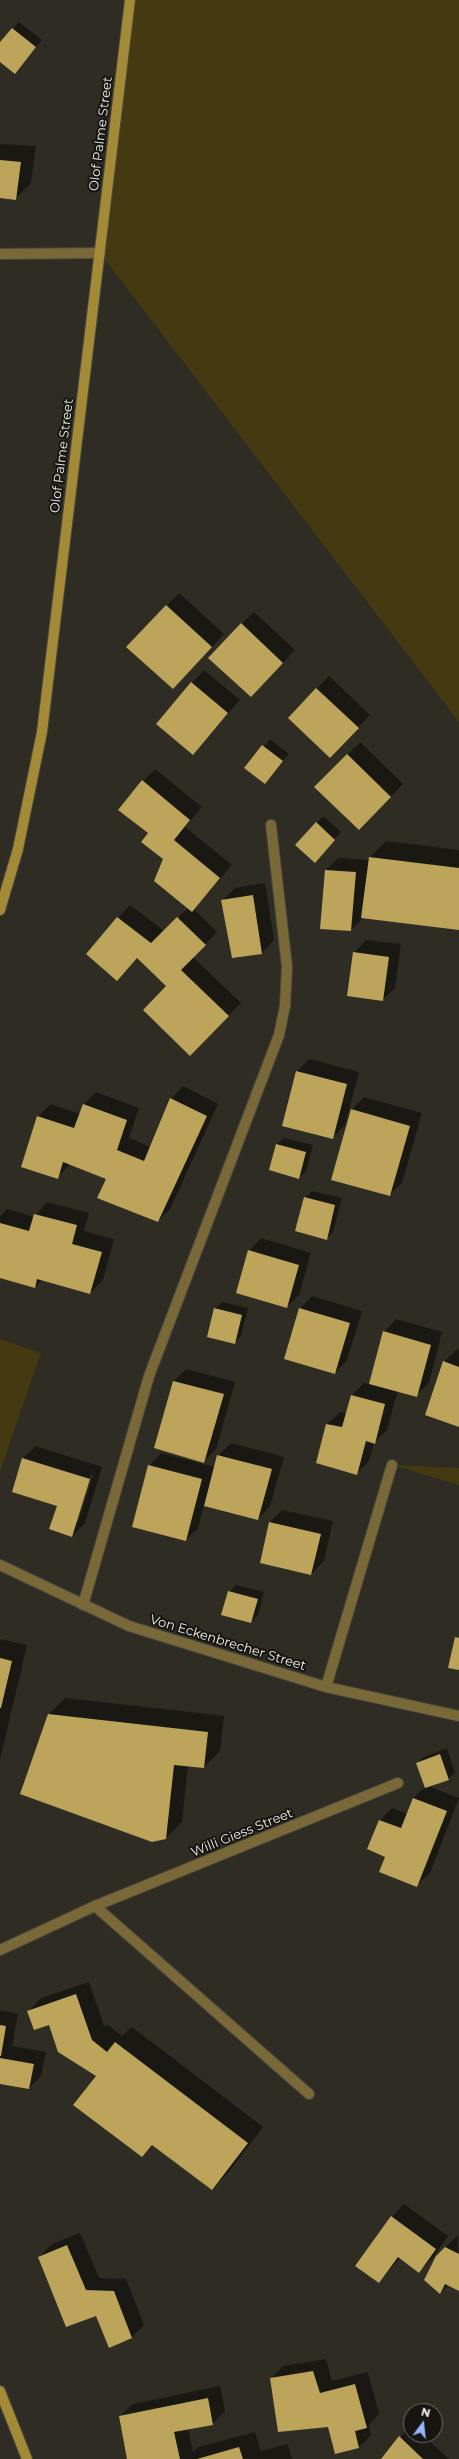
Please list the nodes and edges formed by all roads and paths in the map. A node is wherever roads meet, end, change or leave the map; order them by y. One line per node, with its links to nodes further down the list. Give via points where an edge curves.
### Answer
1 (130, 0): 2 (street, Olof Palme Street)
2 (100, 253): 3 (street); 5 (street, Olof Palme Street, via 42,732 18,849)
3 (0, 254)
4 (271, 825): 8 (street, via 287,967 285,1006 279,1035 149,1376)
5 (0, 910)
6 (392, 1465): 9 (street)
7 (0, 1565): 8 (street, Von Eckenbrecher Street)
8 (83, 1605): 9 (street, Von Eckenbrecher Street, via 129,1626)
9 (326, 1687): 10 (street, Von Eckenbrecher Street)
10 (459, 1716)
11 (398, 1783): 12 (street, Willi Giess Street)
12 (95, 1906): 13 (street, Willi Giess Street); 14 (street)
13 (0, 1950)
14 (309, 2094)
15 (0, 2391): 16 (street)
16 (27, 2459)

